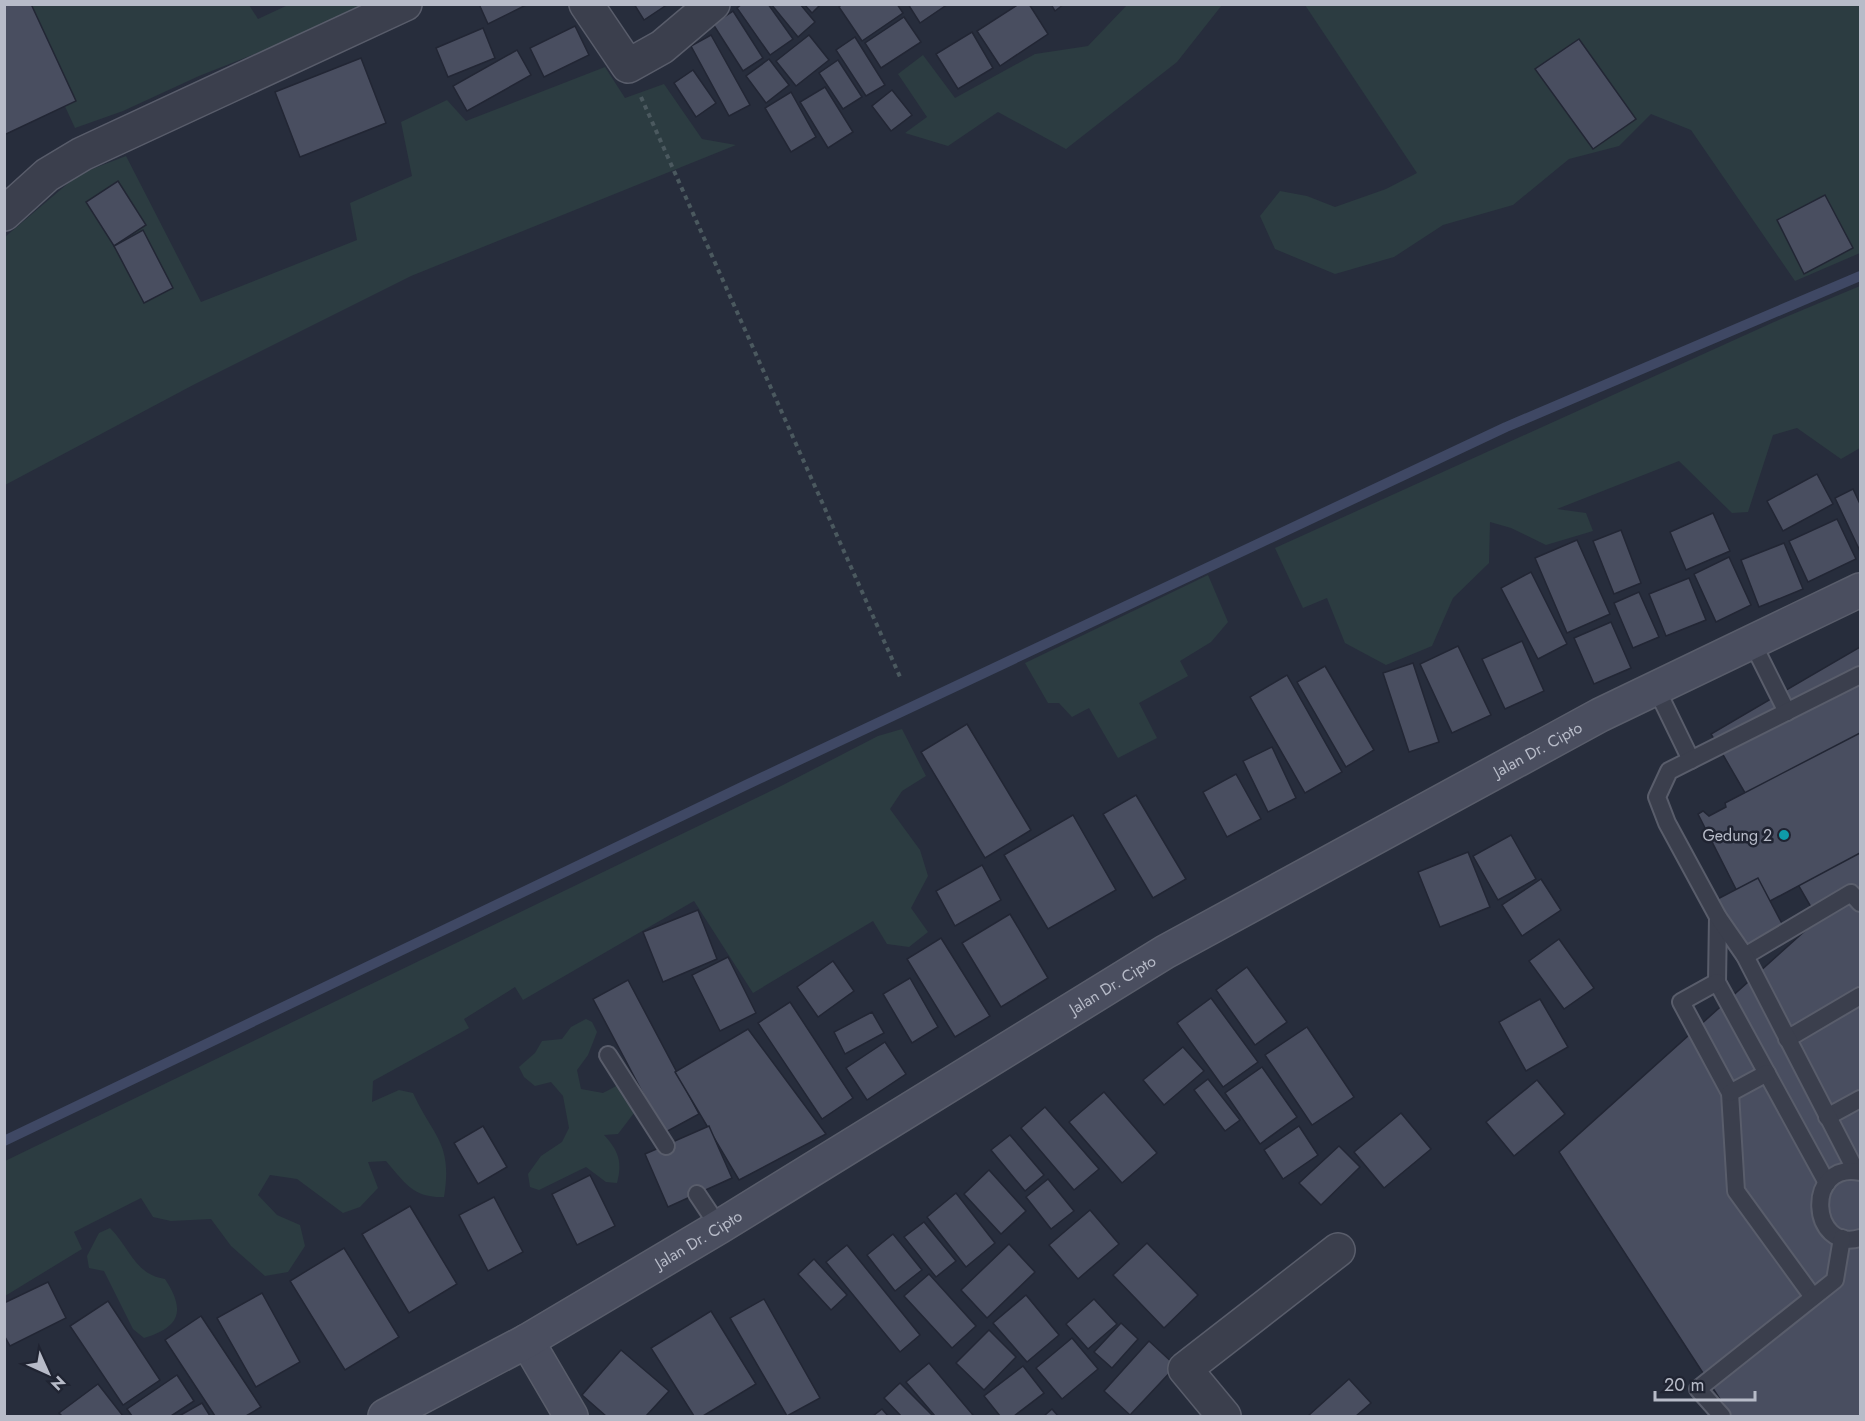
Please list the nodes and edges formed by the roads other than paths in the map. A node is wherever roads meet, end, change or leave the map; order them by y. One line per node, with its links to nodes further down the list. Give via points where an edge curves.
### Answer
1 (405, 4): 4 (street, via 82,154 47,175)
2 (586, 4): 3 (street, via 628,66 662,47)
3 (713, 4)
4 (4, 214)
5 (1860, 590): 6 (street, Jalan Dr. Cipto)
6 (1752, 642): 8 (street, Jalan Dr. Cipto); 9 (lane)
7 (1860, 675): 9 (lane)
8 (1656, 688): 10 (lane); 26 (street, Jalan Dr. Cipto, via 1590,720 1165,952)
9 (1787, 712): 10 (lane)
10 (1691, 760): 12 (lane, via 1669,771 1657,797)
11 (1860, 903): 13 (lane, via 1851,893)
12 (1718, 917): 13 (lane); 14 (lane)
13 (1745, 956): 16 (lane)
14 (1717, 982): 18 (lane); 19 (lane, via 1681,1002)
15 (1860, 996): 16 (lane)
16 (1787, 1039): 21 (lane)
17 (608, 1055): 22 (lane)
18 (1767, 1073): 19 (lane); 24 (lane)
19 (1730, 1093): 30 (lane, via 1736,1191)
20 (1860, 1099): 21 (lane)
21 (1827, 1118): 23 (lane)
22 (666, 1146)
23 (1858, 1172): 24 (lane, via 1835,1176)
24 (1827, 1183): 27 (lane, via 1820,1195 1822,1221)
25 (697, 1194): 26 (lane)
26 (719, 1227): 31 (street, Jalan Dr. Cipto)
27 (1842, 1238): 28 (lane); 30 (lane, via 1835,1280)
28 (1860, 1238)
29 (1338, 1250): 34 (street, via 1185,1369)
30 (1813, 1297): 35 (lane, via 1698,1389)
31 (527, 1341): 32 (street, Jalan Dr. Cipto); 33 (street)
32 (385, 1416)
33 (571, 1416)
34 (1224, 1416)
35 (1722, 1416)

